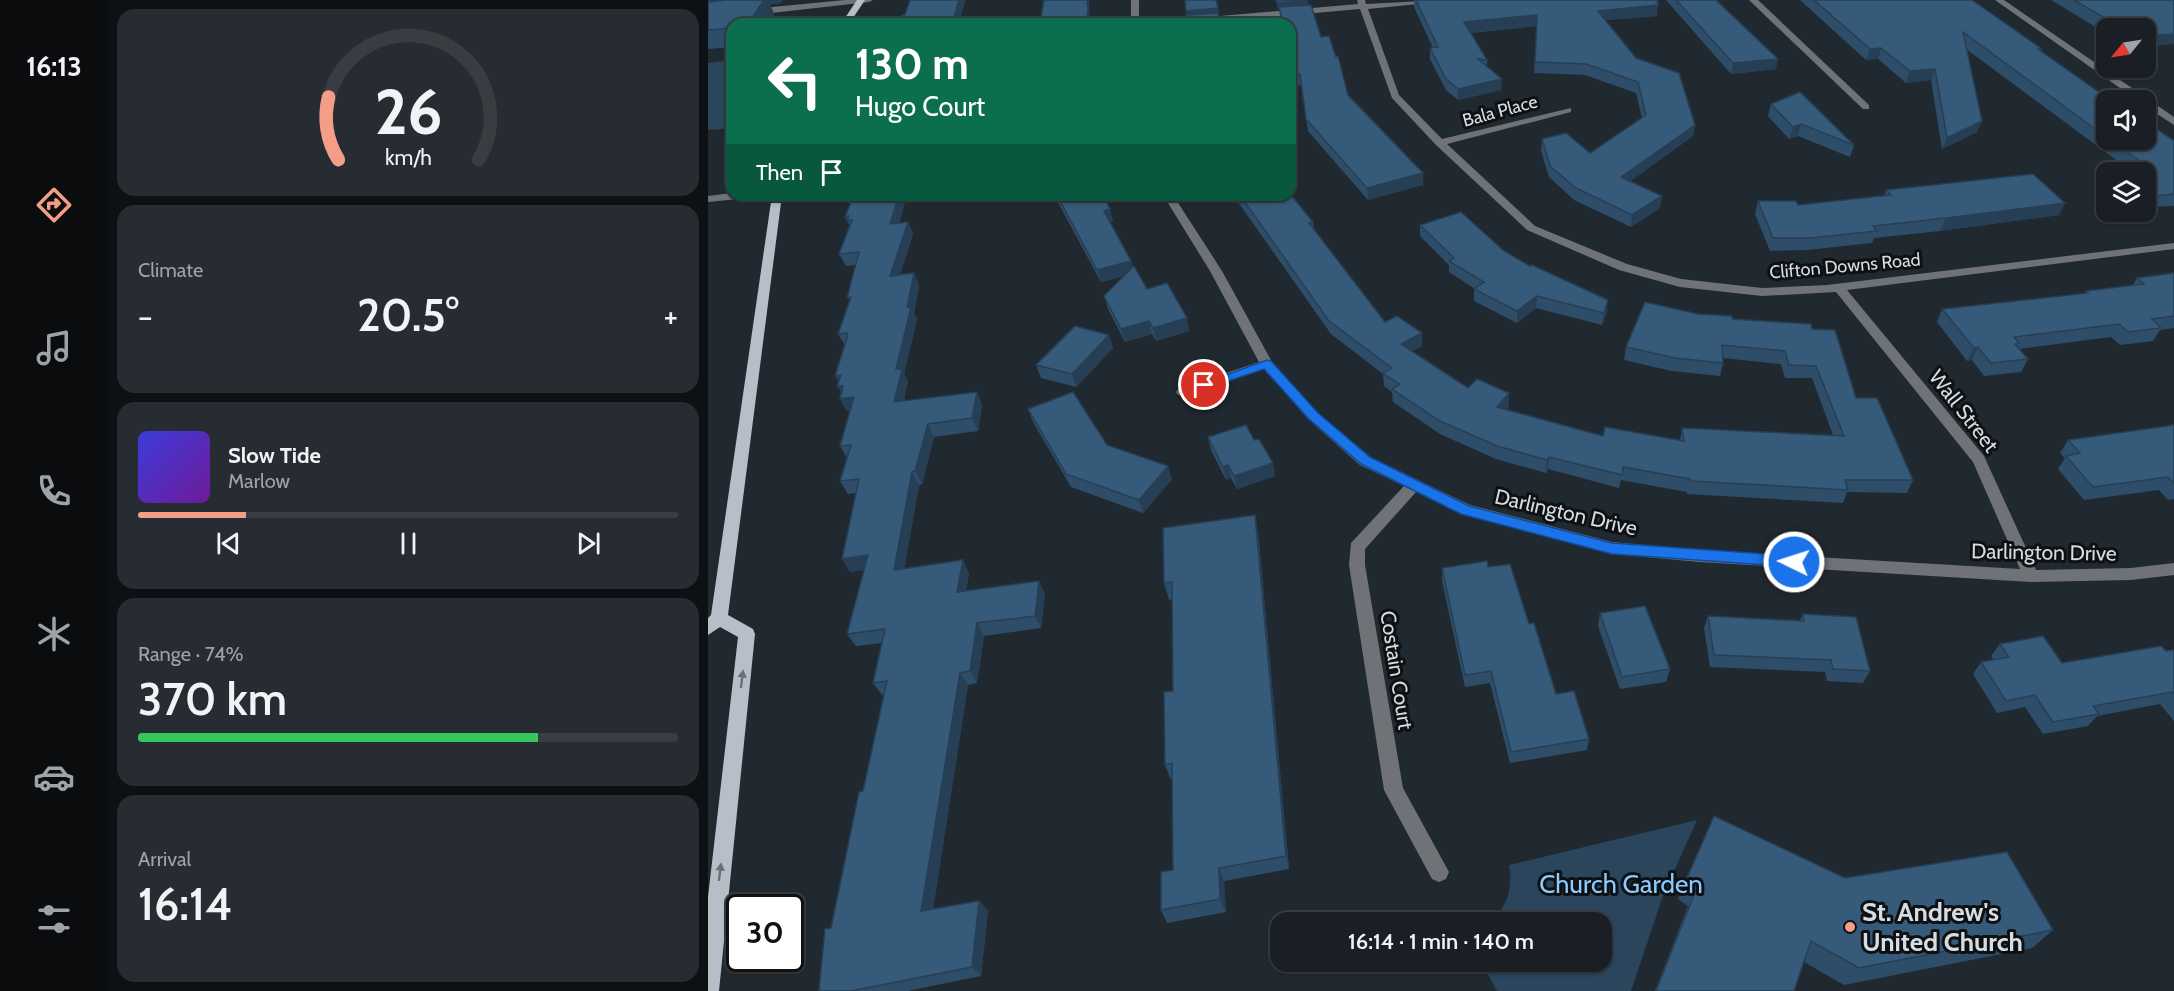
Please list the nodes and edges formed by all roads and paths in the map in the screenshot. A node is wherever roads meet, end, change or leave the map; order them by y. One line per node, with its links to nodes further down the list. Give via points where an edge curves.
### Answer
1 (869, 0): 6 (street)
2 (1135, 0): 10 (street)
3 (1439, 0): 7 (street)
4 (1753, 0): 13 (street)
5 (1999, 0): 12 (street)
6 (860, 1): 8 (street); 9 (main road)
7 (1362, 3): 11 (street); 17 (street, Clifton Downs Road, via 1395,96)
8 (742, 13)
9 (849, 18)
10 (1135, 18)
11 (1219, 18)
12 (2128, 90)
13 (1866, 107)
14 (2156, 109): 16 (street)
15 (1568, 110): 17 (street, Bala Place)
16 (2174, 122)
17 (1440, 143): 23 (street, Clifton Downs Road, via 1531,228 1623,267 1680,283 1762,292)
18 (726, 197): 19 (street)
19 (708, 199)
20 (776, 201): 29 (main road)
21 (1172, 201): 24 (street, Darlington Drive)
22 (2174, 246): 23 (street, Clifton Downs Road)
23 (1839, 288): 28 (street, Wall Street, via 1979,460)
24 (1267, 364): 25 (street); 26 (street, Darlington Drive, via 1313,416 1365,461)
25 (1183, 392)
26 (1413, 486): 28 (street, Darlington Drive, via 1466,510 1612,548); 30 (street, Costain Court, via 1357,547 1357,565 1394,790)
27 (2174, 569): 28 (street, Darlington Drive)
28 (2031, 576)
29 (714, 623): 32 (main road, one-way to 29, via 747,634)
30 (1438, 872)
31 (708, 904): 32 (main road)
32 (711, 951): 33 (main road)
33 (708, 991)

